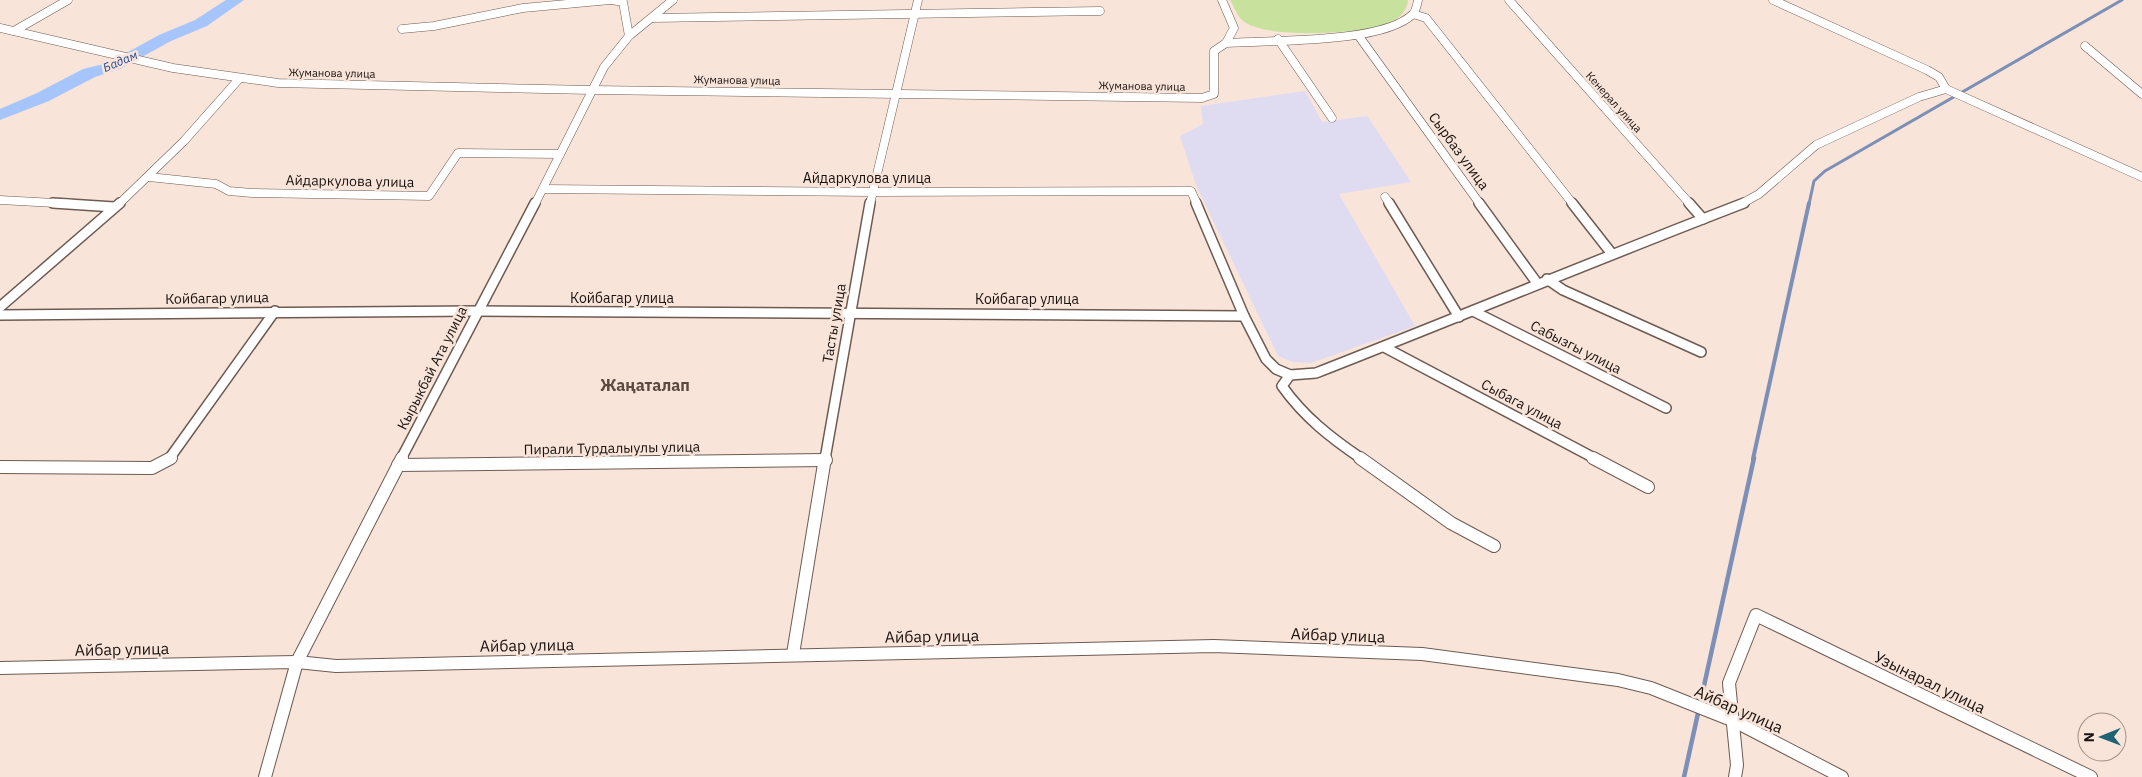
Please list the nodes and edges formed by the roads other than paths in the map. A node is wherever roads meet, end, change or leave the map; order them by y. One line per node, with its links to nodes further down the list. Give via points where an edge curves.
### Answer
1 (68, 0): 15 (street)
2 (611, 0): 14 (street, via 523,8 434,26); 17 (street, via 623,2)
3 (673, 0): 12 (street, Кырыкбай Ата улица)
4 (918, 0): 10 (street, Тасты улица)
5 (1222, 0): 19 (street, via 1234,28)
6 (1418, 0): 11 (street)
7 (1509, 0): 35 (street, Кенерал улица)
8 (1773, 0): 22 (street, via 1927,70 1939,77)
9 (1100, 11): 10 (street)
10 (916, 13): 12 (street); 24 (street, Тасты улица)
11 (1413, 14): 16 (street, via 1398,25); 36 (street, via 1426,18)
12 (652, 18): 17 (street, Кырыкбай Ата улица)
13 (0, 28): 15 (street, Жуманова улица)
14 (402, 29)
15 (14, 31): 21 (street, Жуманова улица)
16 (1358, 35): 18 (street); 38 (street, Сырбаз улица)
17 (630, 36): 23 (street, Кырыкбай Ата улица, via 604,67)
18 (1278, 39): 19 (street); 26 (street)
19 (1226, 43): 24 (street, Жуманова улица, via 1214,51 1214,94 1202,98)
20 (2085, 46): 25 (street)
21 (239, 80): 23 (street, Жуманова улица); 28 (street, via 207,119)
22 (1946, 89): 29 (street); 35 (street, via 1919,97 1816,145 1750,201)
23 (592, 90): 24 (street, Жуманова улица); 27 (street, Кырыкбай Ата улица)
24 (896, 93): 31 (street, Тасты улица)
25 (2142, 94)
26 (1332, 118)
27 (560, 154): 28 (street, Айдаркулова улица, via 458,153 429,196 252,193 229,191 216,184); 30 (street, Кырыкбай Ата улица)
28 (149, 176): 34 (street)
29 (2142, 177)
30 (543, 189): 31 (street, Айдаркулова улица); 41 (street, Кырыкбай Ата улица)
31 (872, 192): 43 (street, Тасты улица); 45 (street, Айдаркулова улица, via 1191,191)
32 (1385, 197): 46 (street)
33 (0, 200): 34 (street)
34 (114, 207): 39 (street)
35 (1704, 219): 36 (street)
36 (1612, 254): 37 (street)
37 (1548, 279): 38 (street); 48 (street, via 1563,290)
38 (1537, 283): 42 (street)
39 (0, 307)
40 (275, 311): 41 (street, Койбагар улица); 44 (street, Койбагар улица); 53 (street, via 171,458 152,468)
41 (477, 311): 43 (street, Койбагар улица); 52 (street, Кырыкбай Ата улица)
42 (1473, 311): 46 (street); 50 (street, Сабызгы улица)
43 (849, 312): 45 (street, Койбагар улица); 51 (street, Тасты улица)
44 (0, 315)
45 (1244, 316): 49 (street, via 1266,358 1276,369)
46 (1459, 316): 47 (street)
47 (1384, 346): 49 (street, via 1316,373); 54 (street, Сыбага улица)
48 (1701, 352)
49 (1290, 375): 55 (street, via 1282,386 1322,431 1451,523)
50 (1666, 408)
51 (826, 460): 52 (street, Пирали Турдалыулы улица); 56 (street, Тасты улица)
52 (398, 466): 57 (street, Кырыкбай Ата улица)
53 (0, 468)
54 (1648, 487)
55 (1494, 546)
56 (793, 654): 57 (street, Айбар улица, via 336,666); 59 (street, Айбар улица, via 1214,646 1422,654 1618,680 1651,688)
57 (297, 662): 58 (street, Айбар улица); 60 (street, Кырыкбай Ата улица)
58 (0, 668)
59 (1734, 721): 61 (street); 62 (street, Айбар улица); 63 (street, Узынарал улица, via 1729,683 1756,615)
60 (264, 777)
61 (1736, 777)
62 (1842, 777)
63 (2091, 777)

